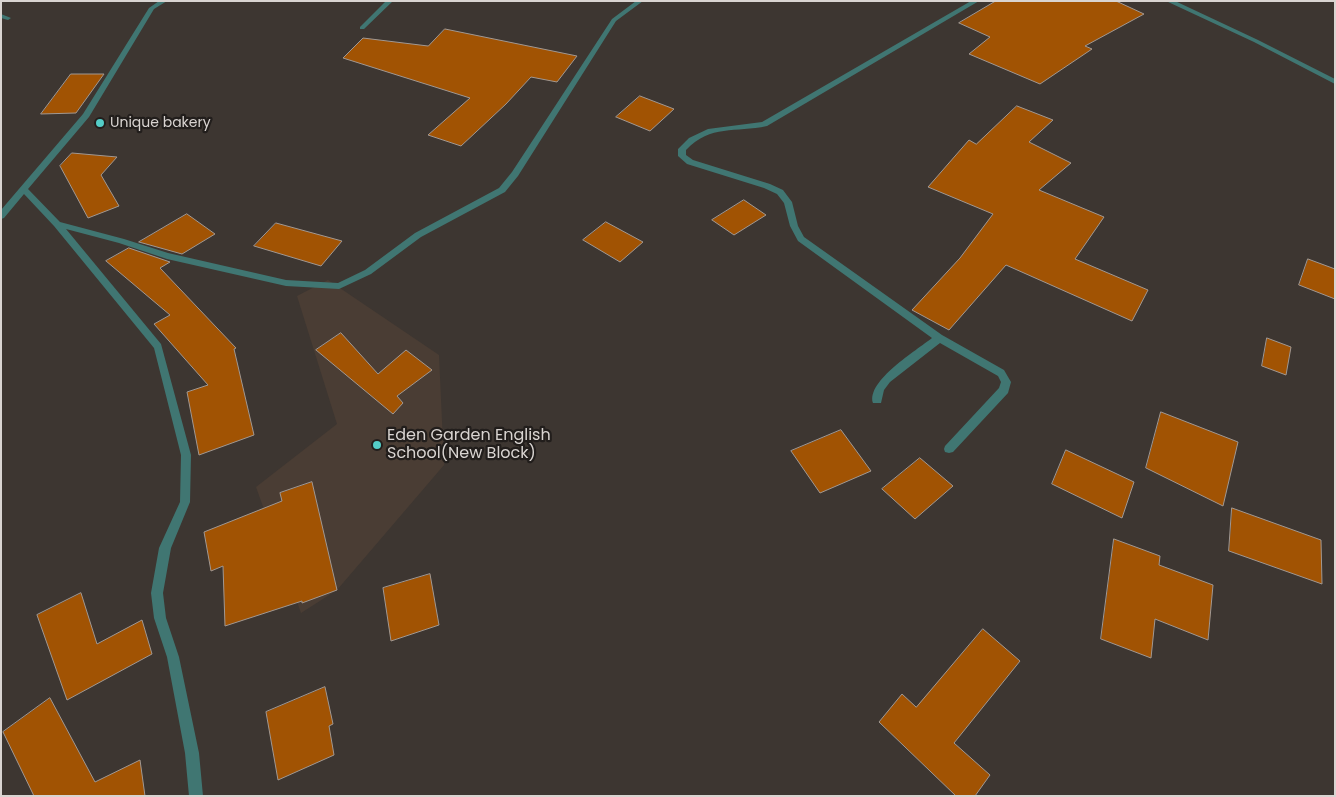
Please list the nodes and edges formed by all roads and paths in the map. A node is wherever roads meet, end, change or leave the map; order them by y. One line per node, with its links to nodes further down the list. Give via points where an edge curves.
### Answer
1 (164, 1): 8 (street, via 152,8 86,115)
2 (390, 1): 6 (street)
3 (640, 1): 10 (street, via 614,20 516,174 502,190 418,235 368,272 339,286 286,283 167,256)
4 (976, 1): 11 (street, via 764,124 708,130 690,140 682,149 682,156 690,162 780,192 788,202 801,239)
5 (1169, 1): 7 (street)
6 (362, 28)
7 (1335, 82)
8 (25, 190): 9 (street); 10 (street)
9 (1, 216)
10 (57, 224): 14 (street, via 158,347 186,455 185,502 165,548 157,593 188,734)
11 (939, 338): 12 (street, via 887,379 879,389); 13 (street, via 1001,373 1006,382 998,398)
12 (877, 400)
13 (949, 449)
14 (196, 796)

